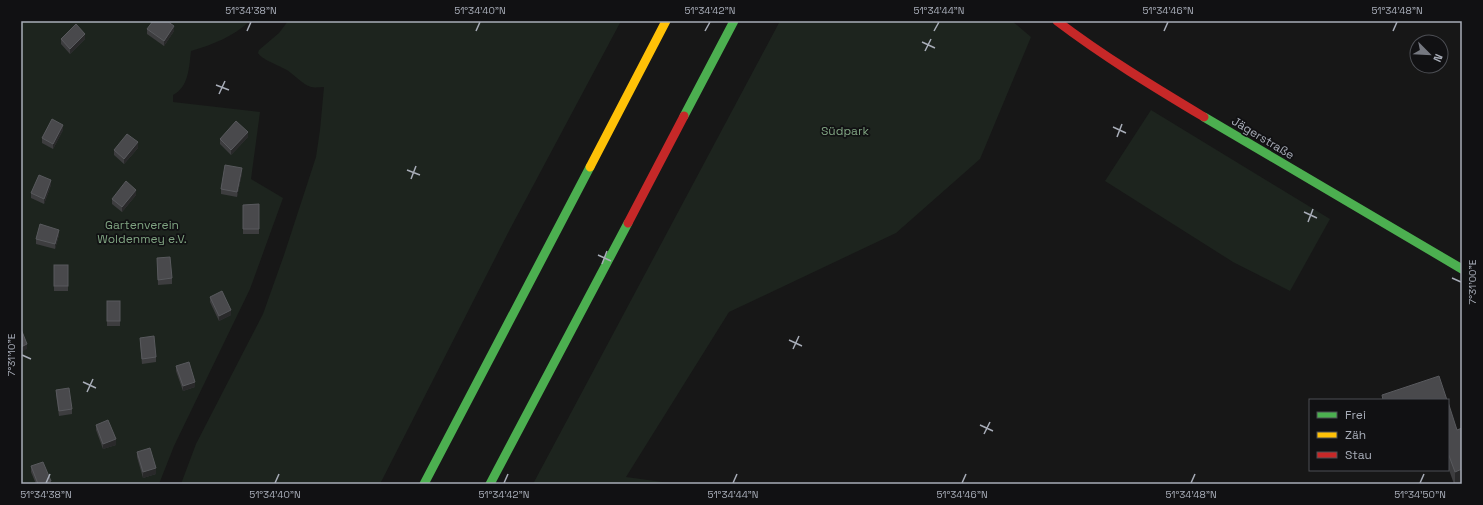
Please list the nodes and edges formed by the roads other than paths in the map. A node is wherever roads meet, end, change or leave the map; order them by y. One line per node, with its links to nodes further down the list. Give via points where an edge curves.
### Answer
1 (666, 21): 5 (main road)
2 (734, 21): 6 (main road)
3 (1057, 21): 4 (main road, Jägerstraße, via 1162,92)
4 (1462, 269)
5 (424, 484)
6 (490, 484)

